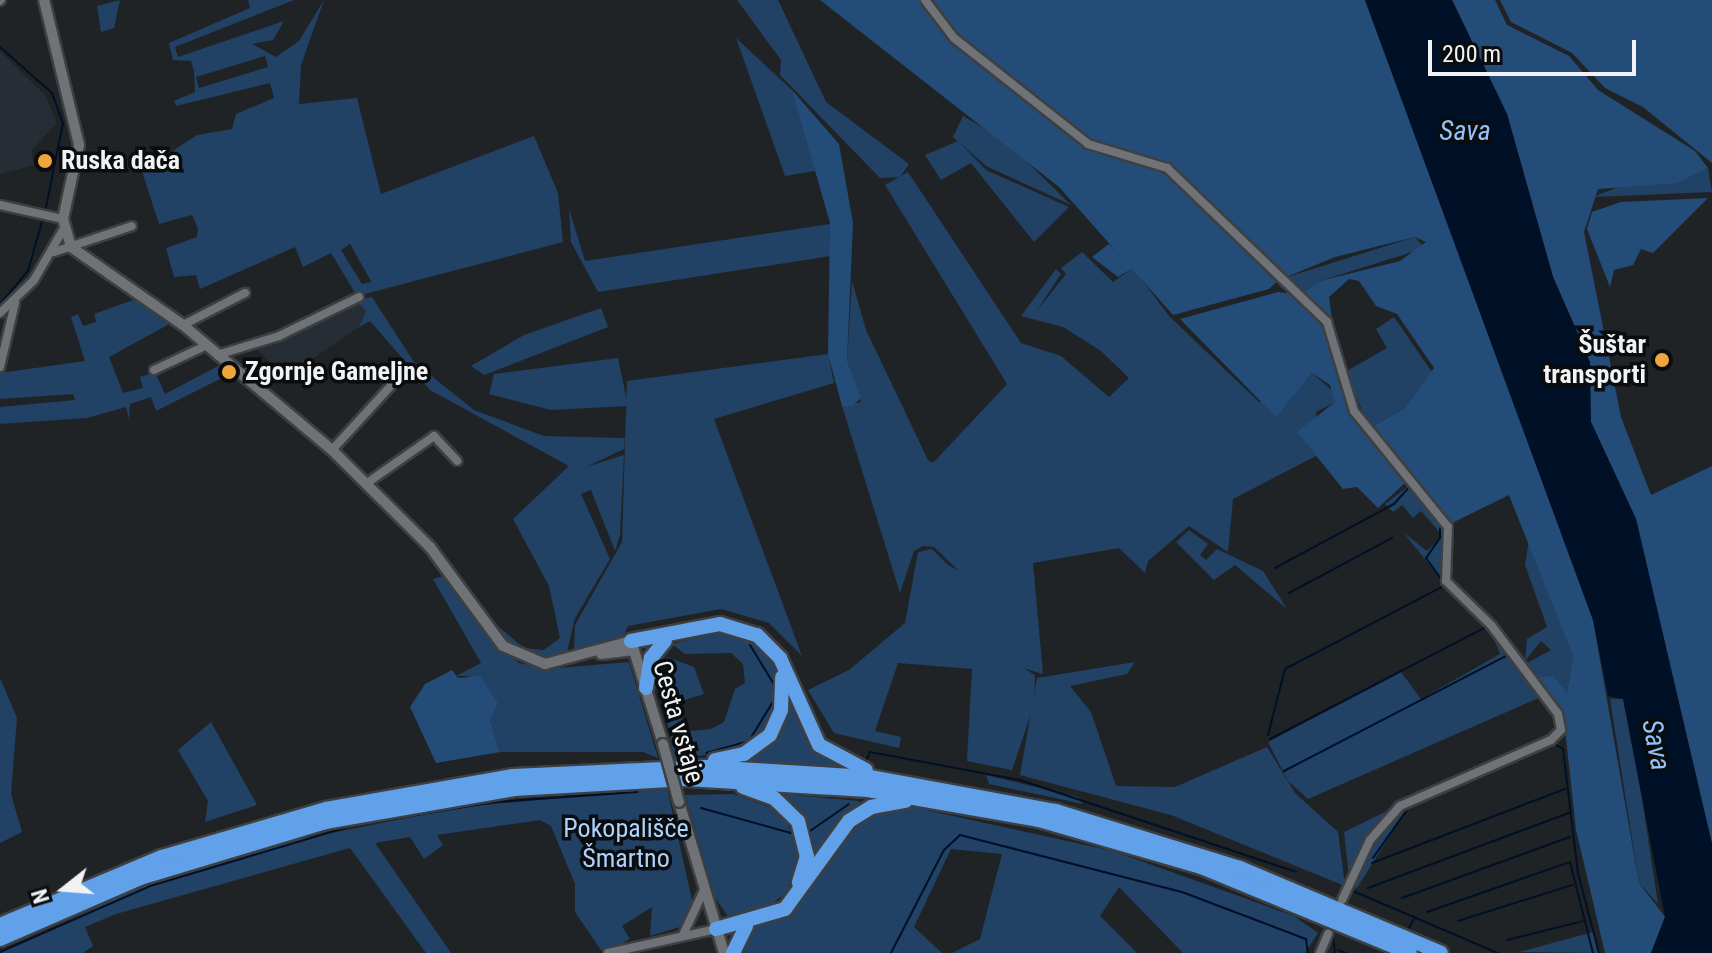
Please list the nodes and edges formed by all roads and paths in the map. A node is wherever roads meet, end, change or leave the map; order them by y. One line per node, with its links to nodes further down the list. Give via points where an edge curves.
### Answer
1 (44, 0): 4 (street, via 79,145)
2 (925, 0): 29 (street, via 954,38 1088,144 1167,168 1327,322 1354,411 1448,527 1446,581 1491,625 1558,714 1561,730 1551,740 1400,806 1370,840)
3 (0, 205): 4 (street, via 31,209)
4 (63, 224): 6 (street); 7 (street)
5 (132, 226): 6 (street)
6 (71, 247): 7 (street); 12 (street)
7 (54, 252): 10 (street)
8 (245, 293): 12 (street)
9 (359, 297): 14 (street, via 279,336)
10 (15, 303): 11 (street); 15 (street)
11 (0, 313)
12 (183, 325): 13 (street)
13 (207, 345): 14 (street); 16 (street)
14 (216, 355): 18 (street)
15 (0, 367)
16 (154, 370)
17 (398, 378): 18 (street)
18 (332, 450): 20 (street)
19 (457, 461): 20 (street, via 434,436)
20 (367, 483): 22 (street, via 430,547 503,646 545,664)
21 (665, 641): 22 (highway); 23 (highway, via 651,658); 24 (highway, via 714,630 749,636 774,660 784,695 773,731 752,750)
22 (633, 646): 23 (street, Cesta vstaje); 26 (highway, via 713,625 751,632 780,658 823,750 845,764)
23 (646, 688): 28 (street, Cesta vstaje, bridge)
24 (662, 767): 26 (highway); 30 (highway, via 513,776 326,809 162,857)
25 (712, 779): 27 (highway); 32 (highway, via 784,805 800,825 807,856 784,903); 35 (highway, via 514,789 325,822 140,878)
26 (912, 783): 42 (highway, via 1168,843)
27 (945, 801): 31 (highway, via 890,802 858,814 792,902); 41 (highway, via 1166,855)
28 (704, 890): 32 (street, Cesta vstaje); 34 (street)
29 (1342, 900)
30 (0, 925)
31 (748, 925): 32 (highway); 39 (highway)
32 (716, 929): 34 (street); 38 (street, Cesta vstaje)
33 (1328, 934): 40 (street)
34 (682, 936): 36 (street)
35 (0, 939)
36 (643, 949): 37 (street)
37 (608, 953)
38 (724, 953)
39 (733, 953)
40 (1320, 953)
41 (1410, 953)
42 (1441, 953)

